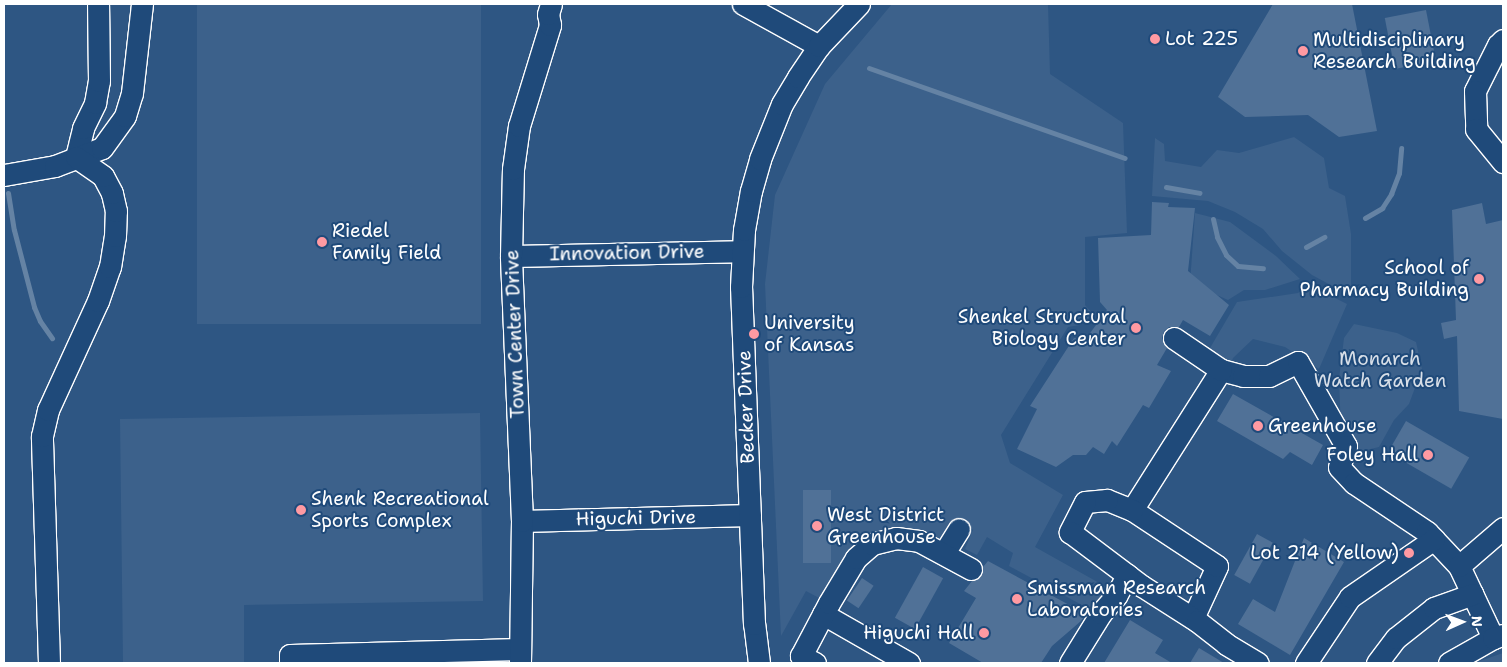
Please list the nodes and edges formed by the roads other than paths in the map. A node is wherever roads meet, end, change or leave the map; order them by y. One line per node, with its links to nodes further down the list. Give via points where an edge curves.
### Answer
1 (98, 4): 10 (street, via 100,81)
2 (142, 4): 10 (street, via 132,93 124,116 102,148)
3 (551, 4): 7 (street, Town Center Drive, via 548,14)
4 (567, 4): 7 (street, Town Center Drive)
5 (743, 4): 9 (street)
6 (859, 4): 9 (street, Becker Drive)
7 (550, 25): 14 (street, Town Center Drive, via 519,126 512,169)
8 (1503, 40): 11 (street, via 1475,91 1476,129)
9 (819, 46): 13 (street, Becker Drive, via 798,76 770,132 751,192)
10 (76, 157): 12 (street, via 55,166); 32 (street, via 103,176 112,193 116,212 115,236 110,267 98,301 48,410 42,436)
11 (1503, 162)
12 (4, 175)
13 (742, 251): 14 (street, Innovation Drive); 18 (street, Becker Drive)
14 (511, 256): 19 (street, Town Center Drive)
15 (1174, 338): 16 (street)
16 (1220, 370): 17 (street); 22 (street, via 1243,376 1269,376 1298,362 1346,446 1339,467 1354,483)
17 (1132, 510): 26 (street, via 1107,500 1085,502 1070,532); 29 (street, via 1217,566)
18 (750, 515): 19 (street, Higuchi Drive); 34 (street, Becker Drive, via 754,624)
19 (522, 521): 31 (street, Town Center Drive)
20 (1503, 528): 24 (street)
21 (959, 529): 23 (street)
22 (1434, 539): 24 (street); 39 (street, via 1350,598)
23 (944, 553): 25 (street); 28 (street, via 919,541 896,538 872,544 856,558)
24 (1459, 566): 27 (street)
25 (971, 570)
26 (1127, 575): 29 (street); 37 (street)
27 (1473, 594): 30 (street); 40 (street, via 1434,608 1396,638)
28 (823, 614): 35 (street, via 802,656); 36 (street)
29 (1193, 618): 38 (street, via 1226,644)
30 (1498, 636): 41 (street)
31 (520, 656): 33 (street, via 290,656)
32 (49, 663)
33 (290, 663)
34 (759, 663)
35 (815, 663)
36 (909, 663)
37 (1070, 663)
38 (1258, 663)
39 (1306, 663)
40 (1377, 663)
41 (1449, 663)

